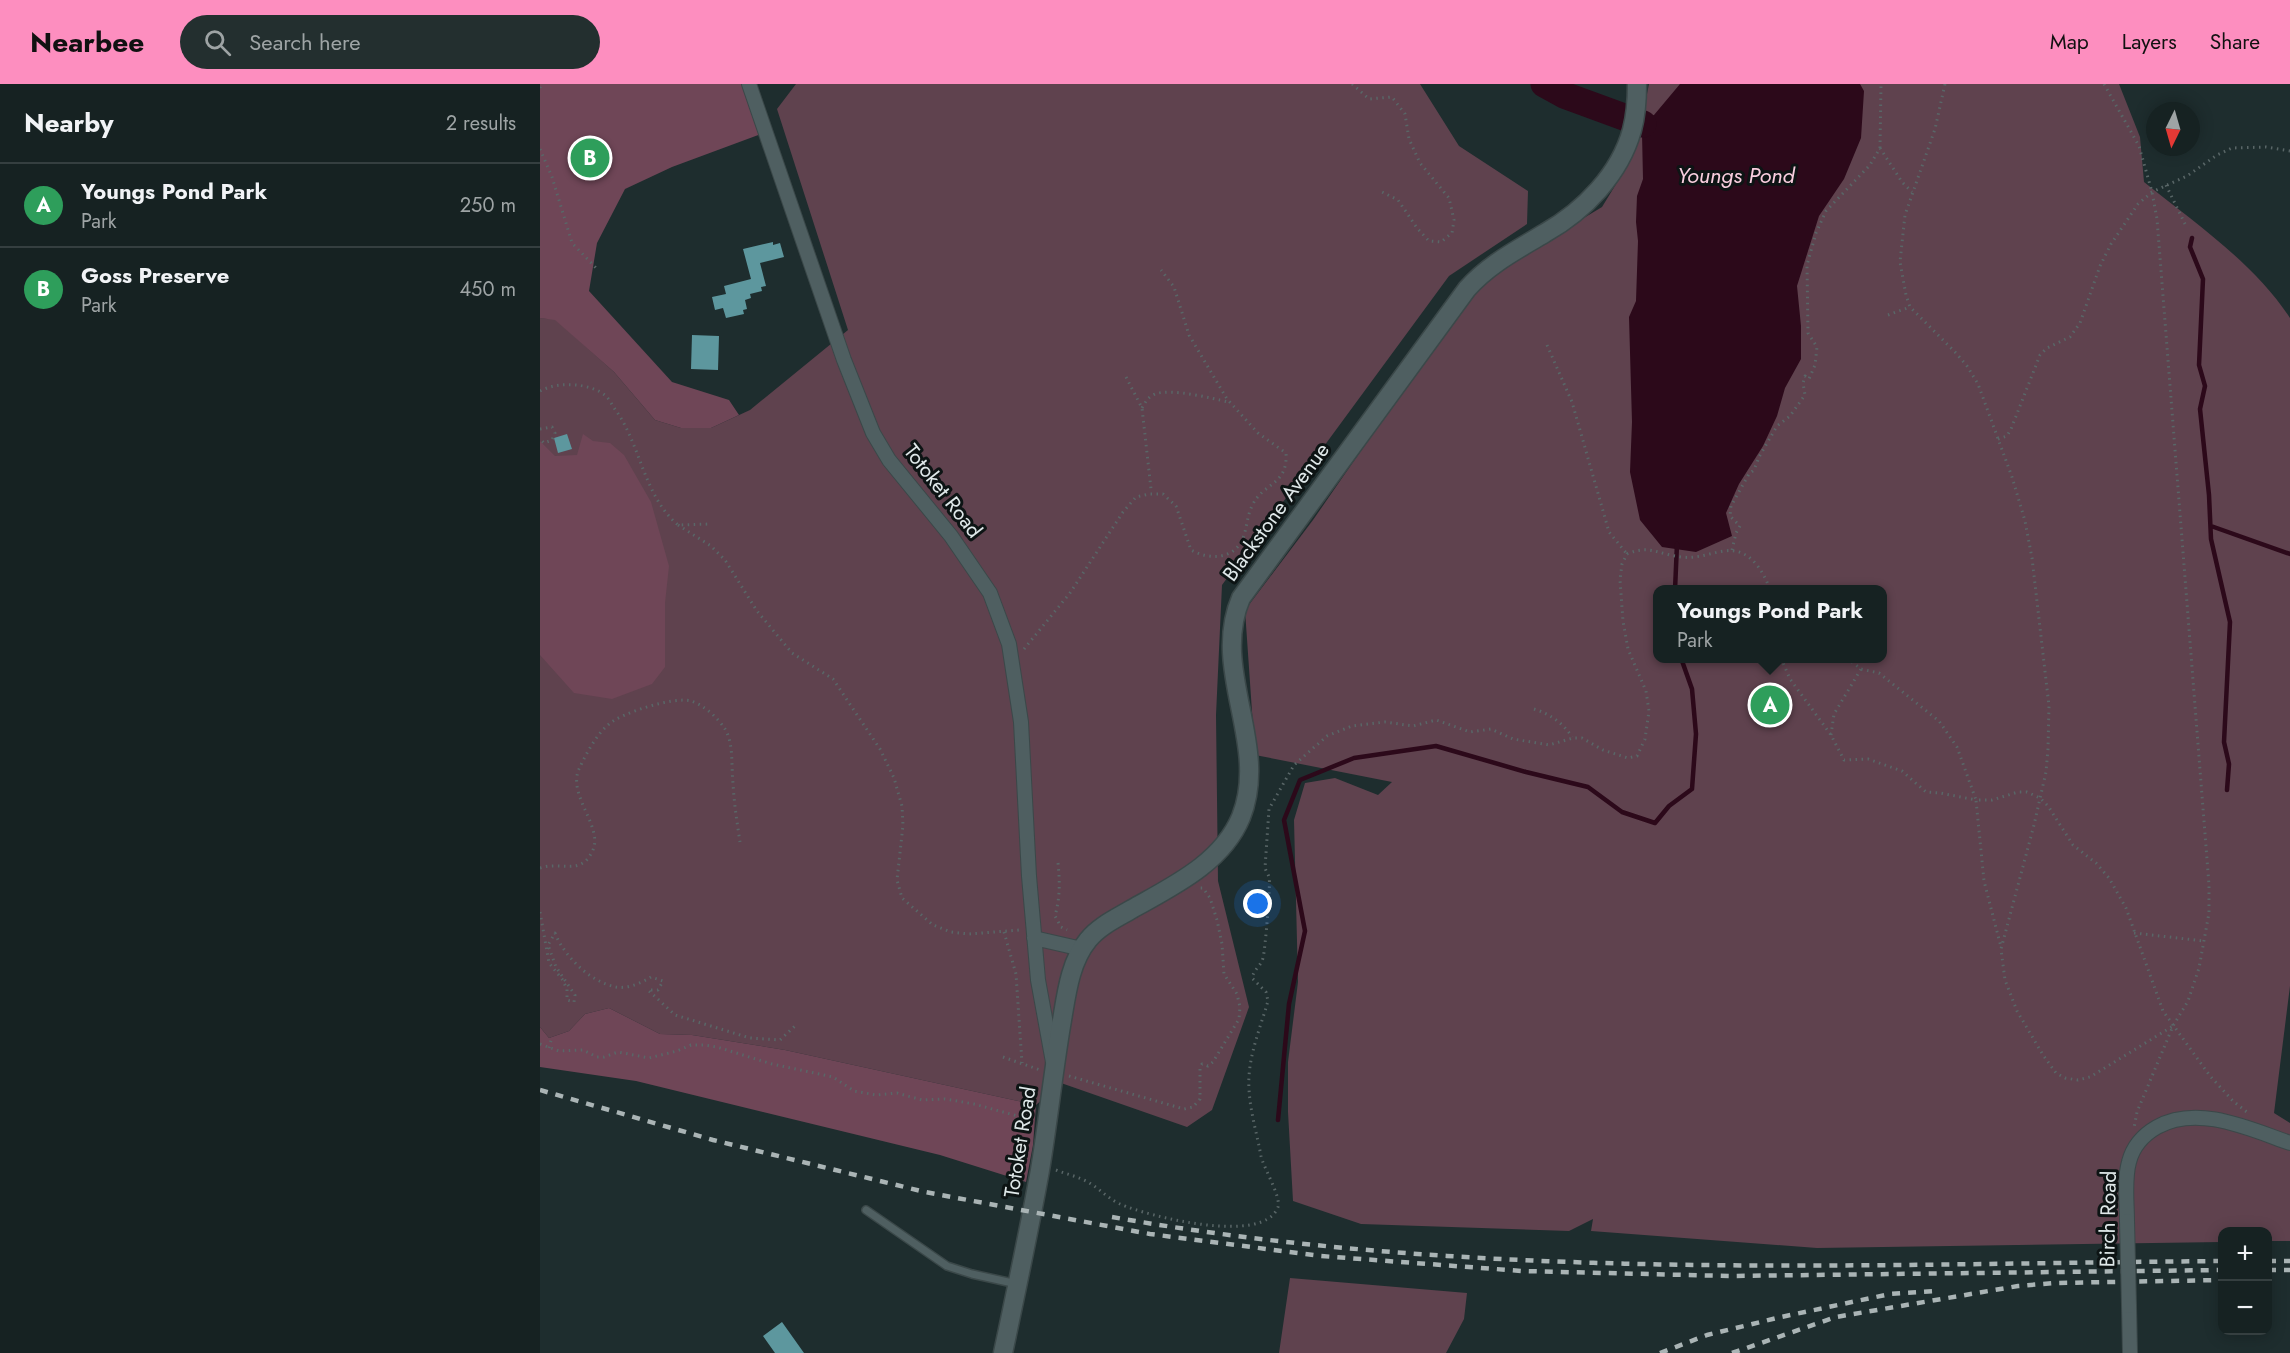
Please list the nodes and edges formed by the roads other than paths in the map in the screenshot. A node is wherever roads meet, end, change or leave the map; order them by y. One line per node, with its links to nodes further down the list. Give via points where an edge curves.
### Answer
1 (749, 84): 3 (street, Totoket Road, via 873,433 990,593 1010,644 1022,722)
2 (1637, 84): 4 (main road, Blackstone Avenue, via 1634,122 1616,166 1585,204 1562,223 1486,269 1467,289 1254,578 1235,613 1232,659 1248,756 1249,790 1227,840 1204,864 1110,922)
3 (1030, 934): 4 (street); 5 (street, Totoket Road)
4 (1086, 943): 5 (main road, via 1069,984)
5 (1054, 1069): 8 (main road, Totoket Road)
6 (2290, 1143): 10 (street, Birch Road, bridge, via 2204,1118 2172,1120 2140,1139 2129,1162)
7 (866, 1210): 8 (lane, via 947,1266)
8 (1017, 1284): 9 (main road, Totoket Road)
9 (1003, 1353)
10 (2130, 1353)

